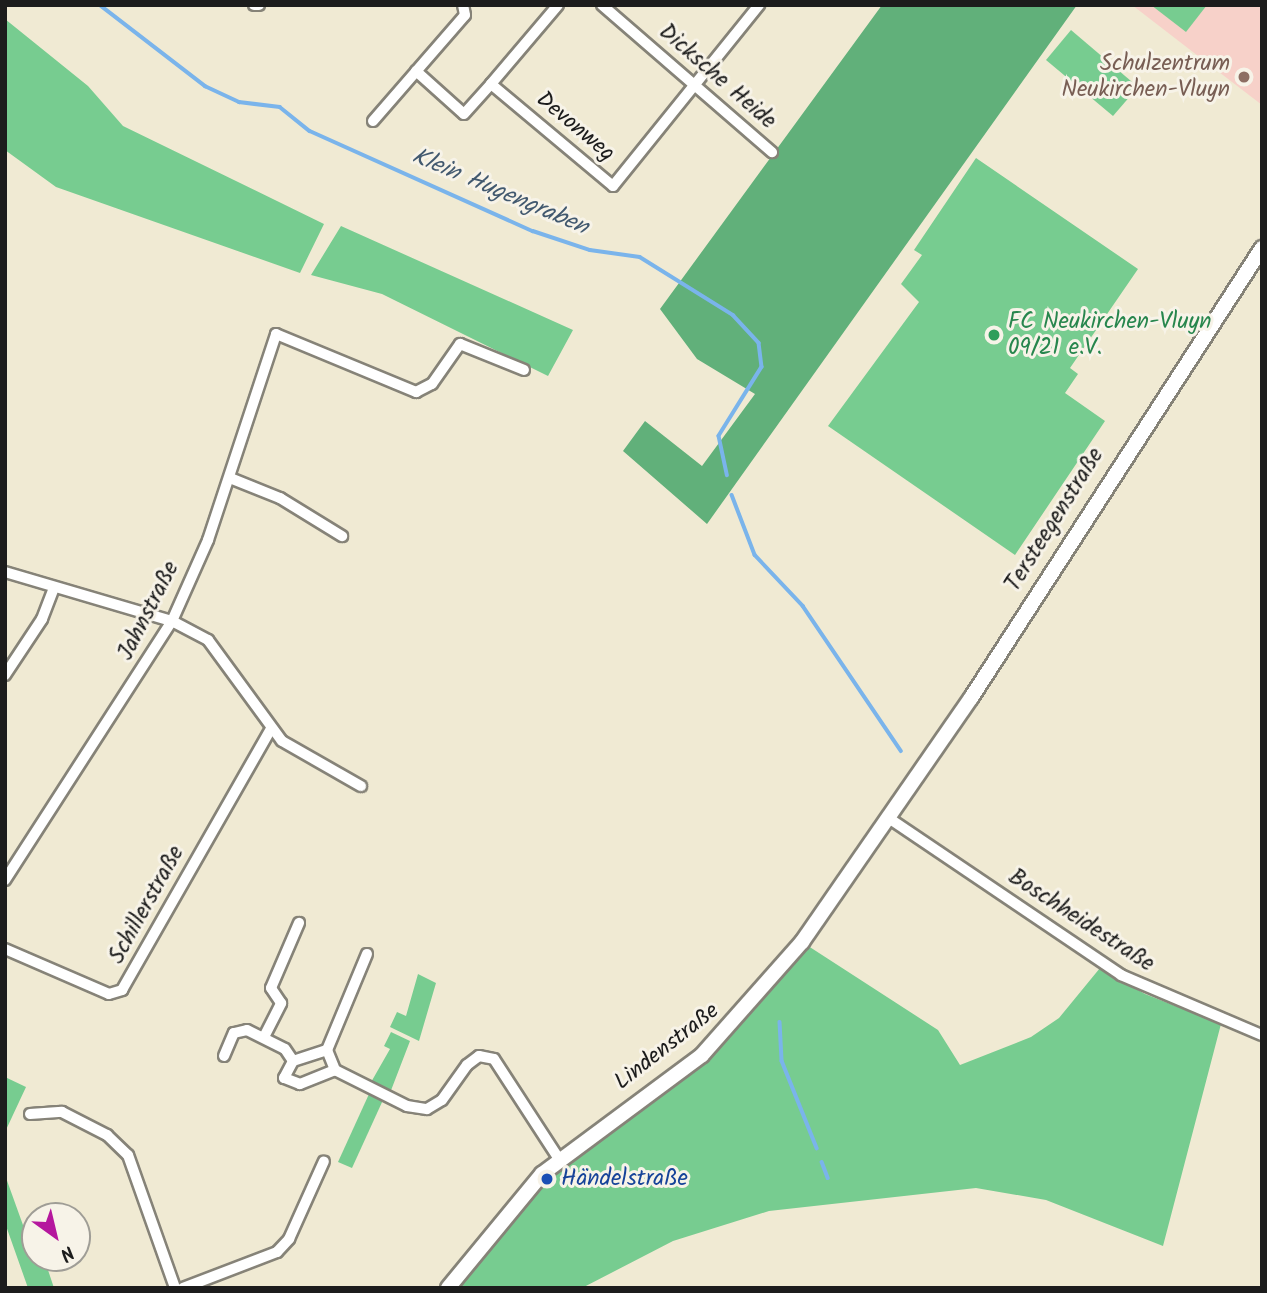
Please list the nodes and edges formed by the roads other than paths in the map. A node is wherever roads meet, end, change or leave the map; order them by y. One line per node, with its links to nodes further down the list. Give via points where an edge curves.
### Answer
1 (254, 5): 2 (street)
2 (259, 5)
3 (463, 5): 7 (street, via 465,15)
4 (558, 5): 8 (street)
5 (602, 5): 9 (street, Dicksche Heide)
6 (759, 5): 9 (street)
7 (416, 71): 8 (street, via 464,114); 10 (street)
8 (491, 84): 9 (street, Devonweg, via 613,186)
9 (696, 87): 11 (street, Dicksche Heide)
10 (373, 121)
11 (772, 152)
12 (1262, 248): 22 (street, Tersteegenstraße)
13 (524, 370): 14 (street, Jahnstraße, via 460,344 432,384 415,391 276,334)
14 (230, 478): 15 (street, via 280,498); 18 (street, Jahnstraße)
15 (342, 536)
16 (5, 572): 17 (street)
17 (54, 587): 18 (street); 19 (street, via 42,619)
18 (172, 621): 20 (street, via 216,648); 23 (street, Jahnstraße)
19 (5, 675)
20 (271, 729): 21 (street); 25 (street, Schillerstraße, via 122,990 109,994)
21 (361, 786)
22 (890, 818): 27 (street, Boschheidestraße, via 1130,980); 34 (street, Lindenstraße, via 731,1028)
23 (5, 880)
24 (299, 923): 28 (street, via 271,988 281,1003)
25 (5, 949)
26 (368, 954): 29 (street)
27 (1262, 1035)
28 (264, 1037): 30 (street, via 240,1029); 31 (street)
29 (327, 1050): 31 (street); 32 (street)
30 (224, 1056)
31 (293, 1061): 32 (street, via 284,1078 290,1082)
32 (335, 1070): 34 (street, via 407,1106 427,1109 442,1100 479,1056 495,1059)
33 (30, 1114): 37 (street, via 62,1112 107,1135 128,1155)
34 (559, 1159): 39 (street, Lindenstraße, via 513,1203)
35 (324, 1161): 36 (street, via 289,1239 277,1252)
36 (216, 1282): 38 (street)
37 (175, 1288)
38 (183, 1288)
39 (448, 1288)

